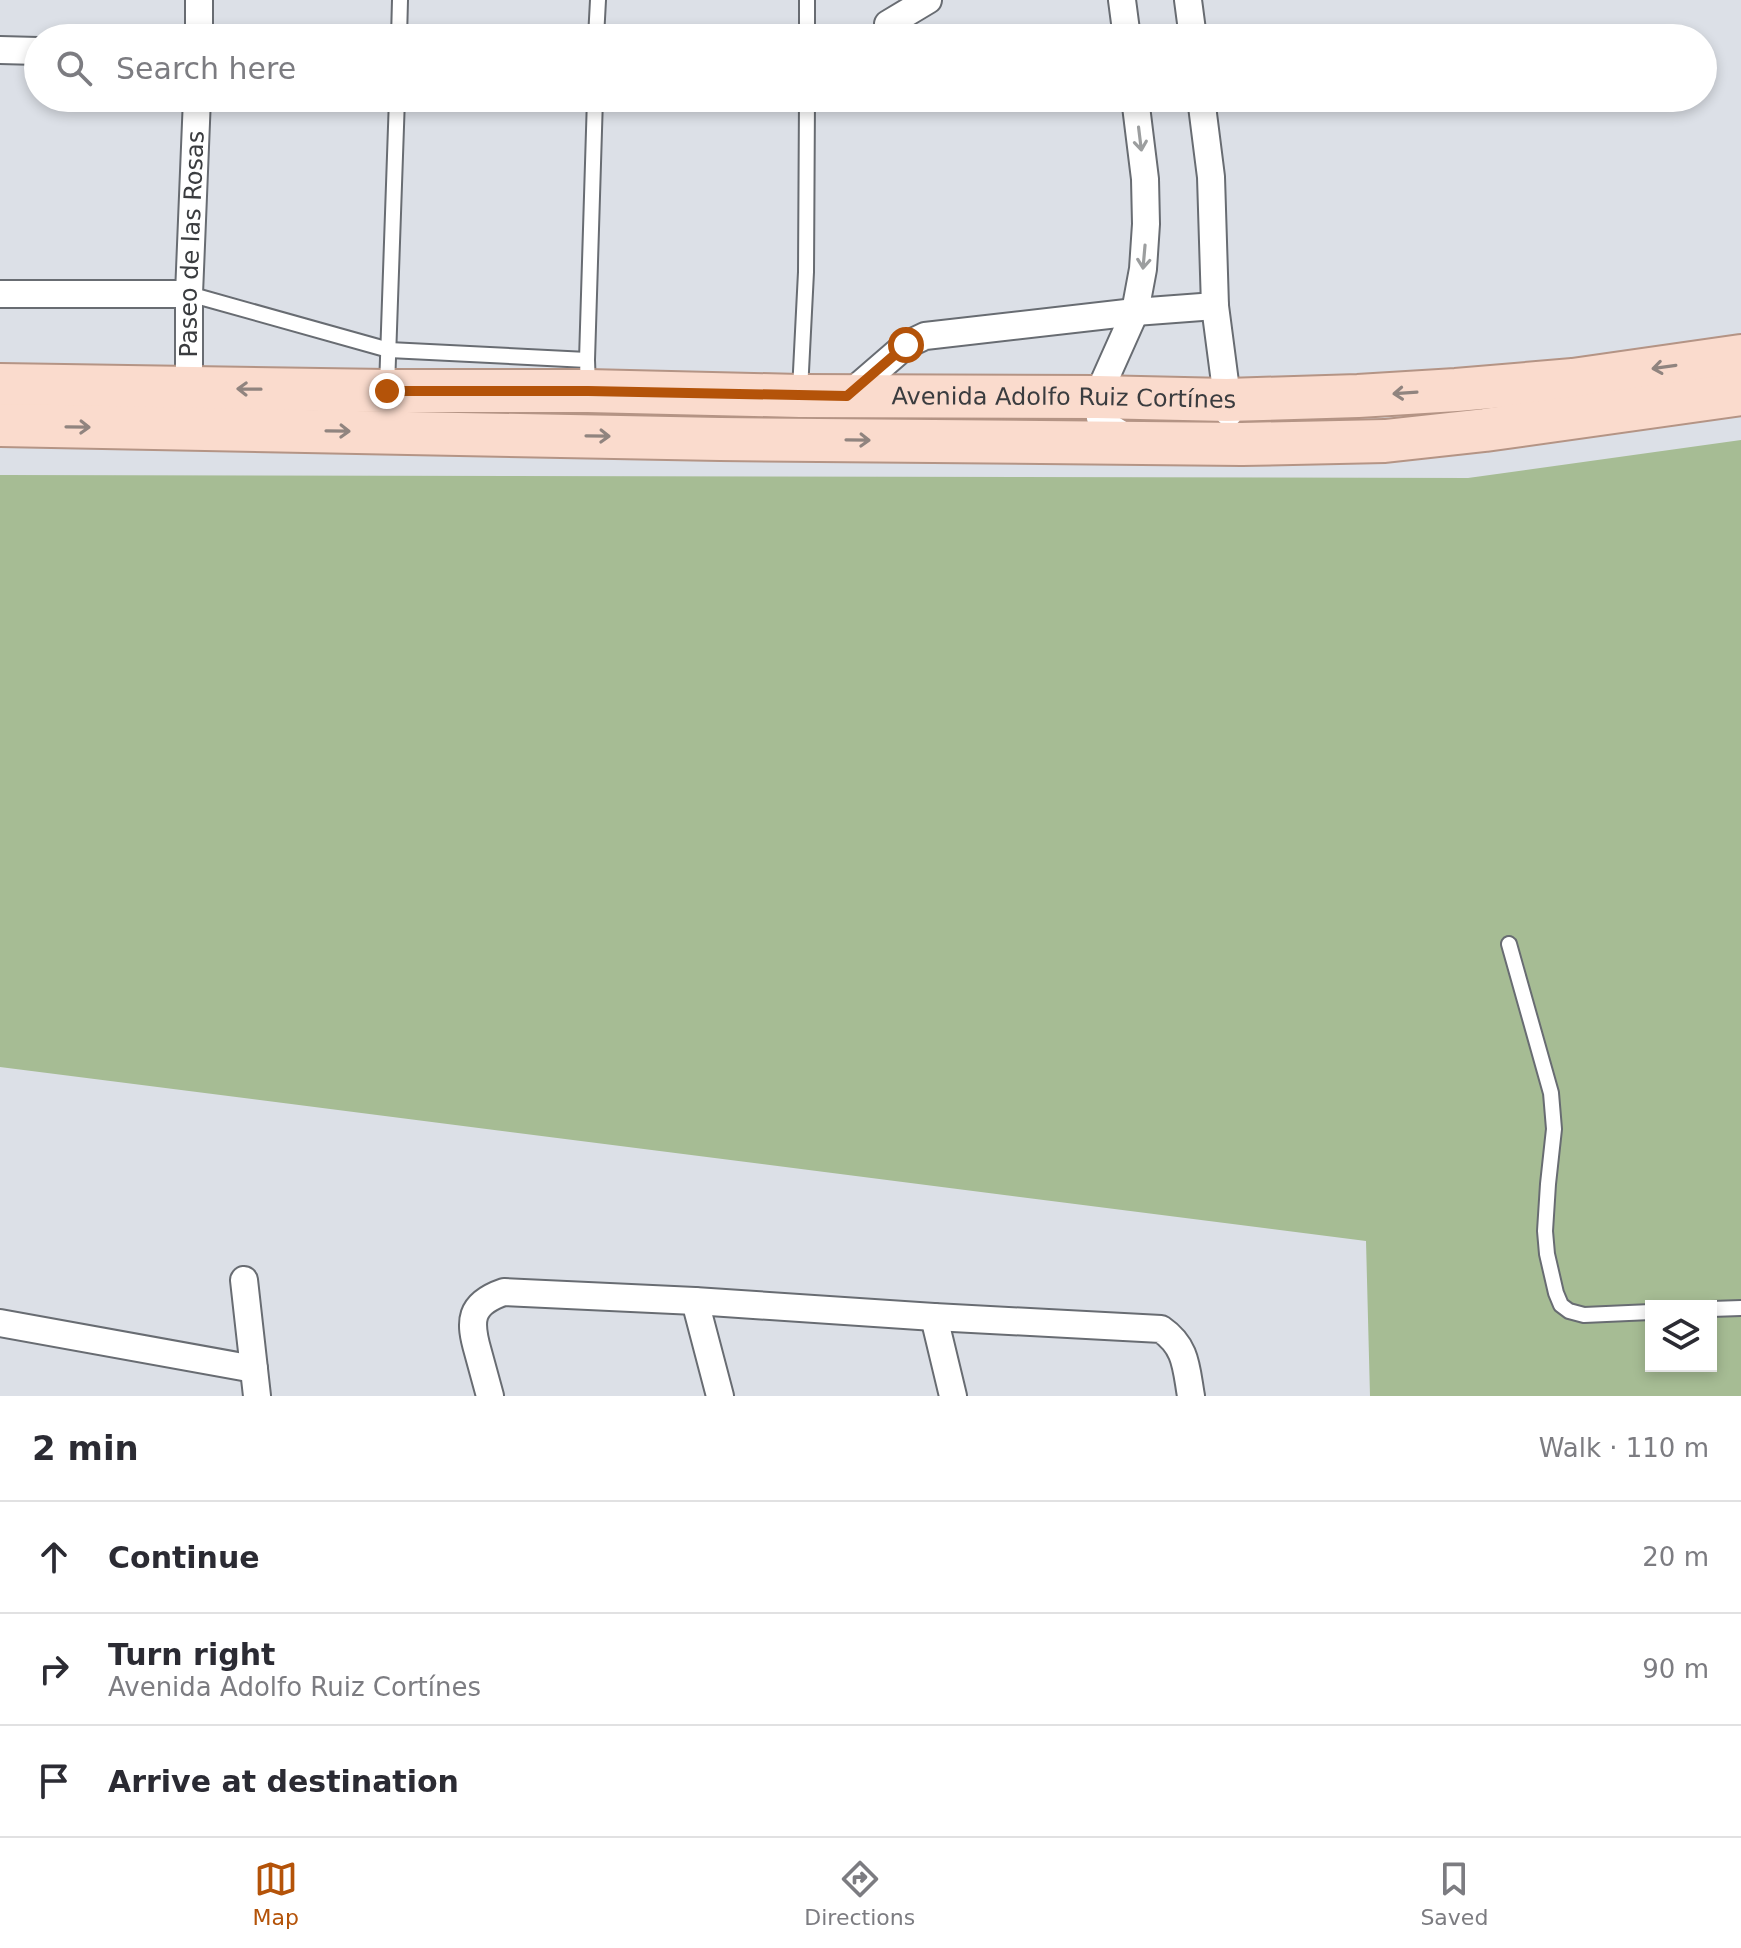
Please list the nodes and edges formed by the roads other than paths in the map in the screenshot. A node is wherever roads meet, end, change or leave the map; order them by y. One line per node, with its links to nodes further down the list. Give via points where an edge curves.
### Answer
1 (199, 0): 8 (street)
2 (400, 0): 9 (lane)
3 (598, 0): 10 (lane)
4 (807, 0): 11 (lane)
5 (928, 0): 12 (street)
6 (1122, 0): 13 (street)
7 (1188, 0): 14 (street)
8 (199, 24)
9 (399, 24)
10 (597, 24)
11 (807, 24)
12 (888, 24)
13 (1125, 24)
14 (1191, 24)
15 (0, 50): 16 (street)
16 (24, 51)
17 (196, 112): 24 (street, Paseo de las Rosas)
18 (397, 112): 27 (lane)
19 (595, 112): 29 (lane)
20 (807, 112): 33 (lane)
21 (1137, 112): 26 (street, one-way to 26, via 1146,224)
22 (1203, 112): 25 (street, via 1211,177)
23 (0, 294): 24 (street)
24 (189, 294): 27 (lane); 36 (street, Paseo de las Rosas)
25 (1215, 306): 26 (street); 35 (street)
26 (1135, 312): 34 (street, via 925,336 906,345); 37 (street)
27 (389, 350): 29 (lane); 31 (lane)
28 (1741, 356): 35 (main road, Avenida Adolfo Ruiz Cortínes, one-way to 35, via 1573,380)
29 (588, 376): 31 (main road, Avenida Adolfo Ruiz Cortínes); 33 (main road, Avenida Adolfo Ruiz Cortínes)
30 (0, 385): 36 (main road, Avenida Adolfo Ruiz Cortínes)
31 (387, 391): 36 (main road, Avenida Adolfo Ruiz Cortínes, one-way to 36)
32 (1741, 394): 37 (main road, via 1385,441 1242,444)
33 (800, 396): 34 (main road, Avenida Adolfo Ruiz Cortínes)
34 (847, 396): 37 (main road, Avenida Adolfo Ruiz Cortínes)
35 (1227, 400): 37 (main road, Avenida Adolfo Ruiz Cortínes)
36 (189, 409): 37 (main road, one-way to 37, via 929,441); 38 (main road, one-way to 36)
37 (1114, 422)
38 (0, 425)
39 (1509, 944): 44 (lane, via 1551,1093 1554,1129 1545,1231 1556,1293 1561,1305 1584,1315)
40 (244, 1280): 47 (street)
41 (695, 1301): 45 (street); 49 (street, via 504,1292 490,1297 473,1316 472,1331); 50 (street)
42 (1741, 1308): 43 (lane)
43 (1717, 1309)
44 (1645, 1312)
45 (934, 1317): 51 (street); 52 (street, via 1161,1329 1182,1351)
46 (0, 1323): 47 (street)
47 (254, 1369): 48 (street)
48 (257, 1396)
49 (490, 1396)
50 (720, 1396)
51 (953, 1396)
52 (1191, 1396)

